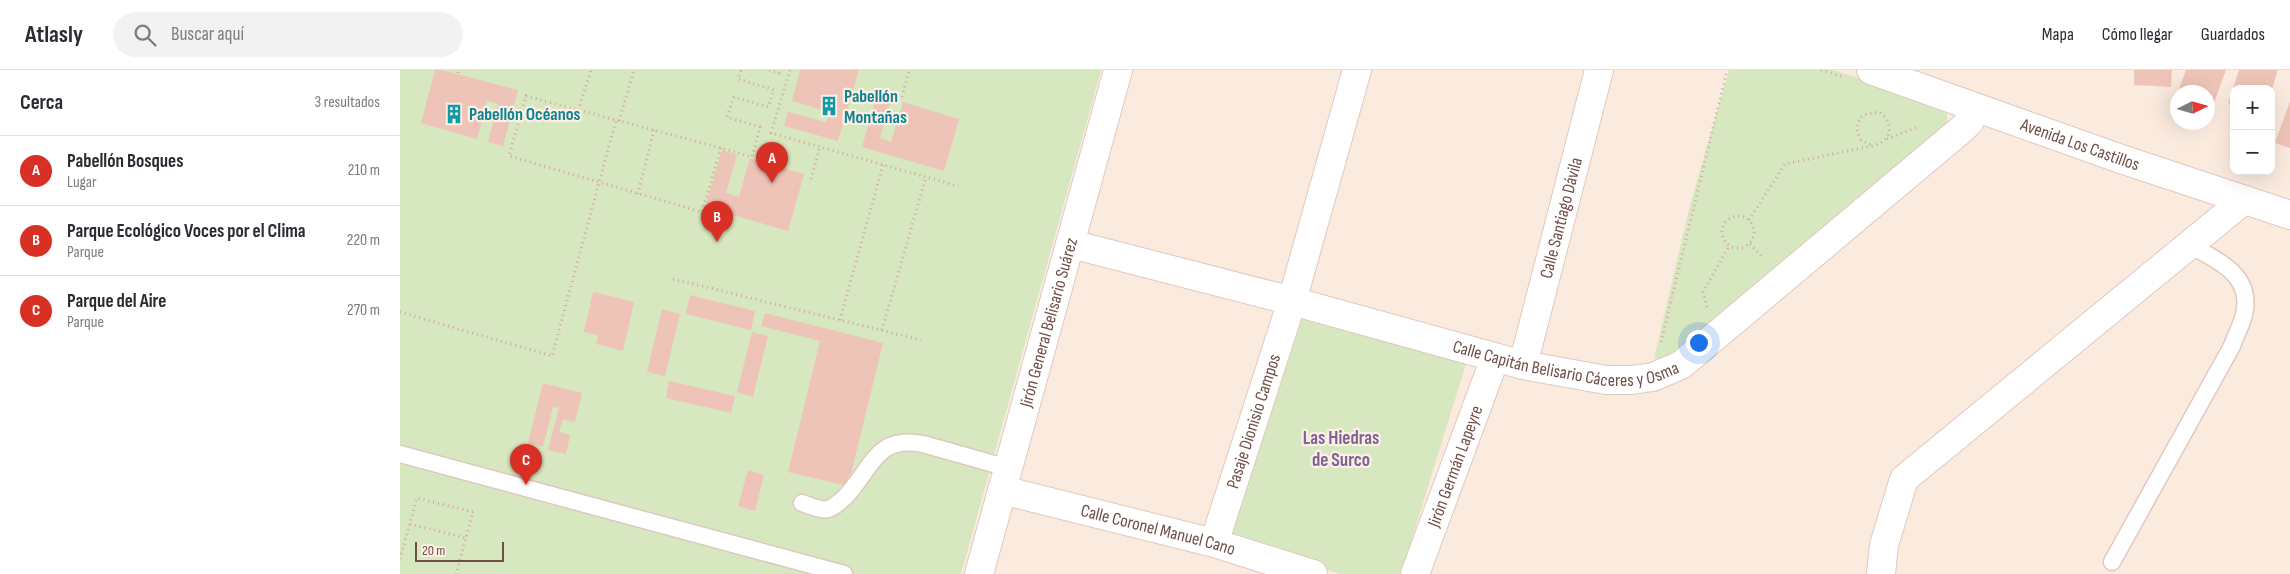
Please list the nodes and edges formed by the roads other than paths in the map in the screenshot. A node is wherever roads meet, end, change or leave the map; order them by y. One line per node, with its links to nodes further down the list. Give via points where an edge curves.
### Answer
1 (1118, 70): 8 (street, Jirón General Belisario Suárez)
2 (1357, 70): 10 (street, Pasaje Dionisio Campos)
3 (1599, 70): 12 (street, Calle Santiago Dávila)
4 (1859, 74): 5 (street, Avenida Los Castillos)
5 (1973, 108): 6 (street, Avenida Los Castillos); 12 (street, Calle Capitán Belisario Cáceres y Osma, via 1970,121 1962,129 1681,365 1653,377 1631,380 1606,380)
6 (2244, 200): 7 (street, Avenida Los Castillos); 9 (street)
7 (2290, 215)
8 (1071, 244): 10 (street, Calle Capitán Belisario Cáceres y Osma); 14 (street, Jirón General Belisario Suárez)
9 (2189, 245): 17 (lane, via 2214,257 2234,272 2246,291 2245,310 2232,346); 22 (street, via 1904,480 1884,545)
10 (1292, 301): 11 (street, Calle Capitán Belisario Cáceres y Osma); 16 (street, Pasaje Dionisio Campos)
11 (1495, 358): 12 (street, Calle Capitán Belisario Cáceres y Osma); 21 (street, Jirón Germán Lapeyre)
12 (1524, 365)
13 (400, 454): 18 (lane)
14 (1005, 479): 15 (lane, via 923,444 896,443 883,448 834,506 826,510); 16 (street, Calle Coronel Manuel Cano); 19 (street, Jirón General Belisario Suárez)
15 (802, 503)
16 (1214, 543): 20 (street, Calle Coronel Manuel Cano)
17 (2112, 562)
18 (844, 574)
19 (979, 574)
20 (1314, 574)
21 (1415, 574)
22 (1881, 574)

